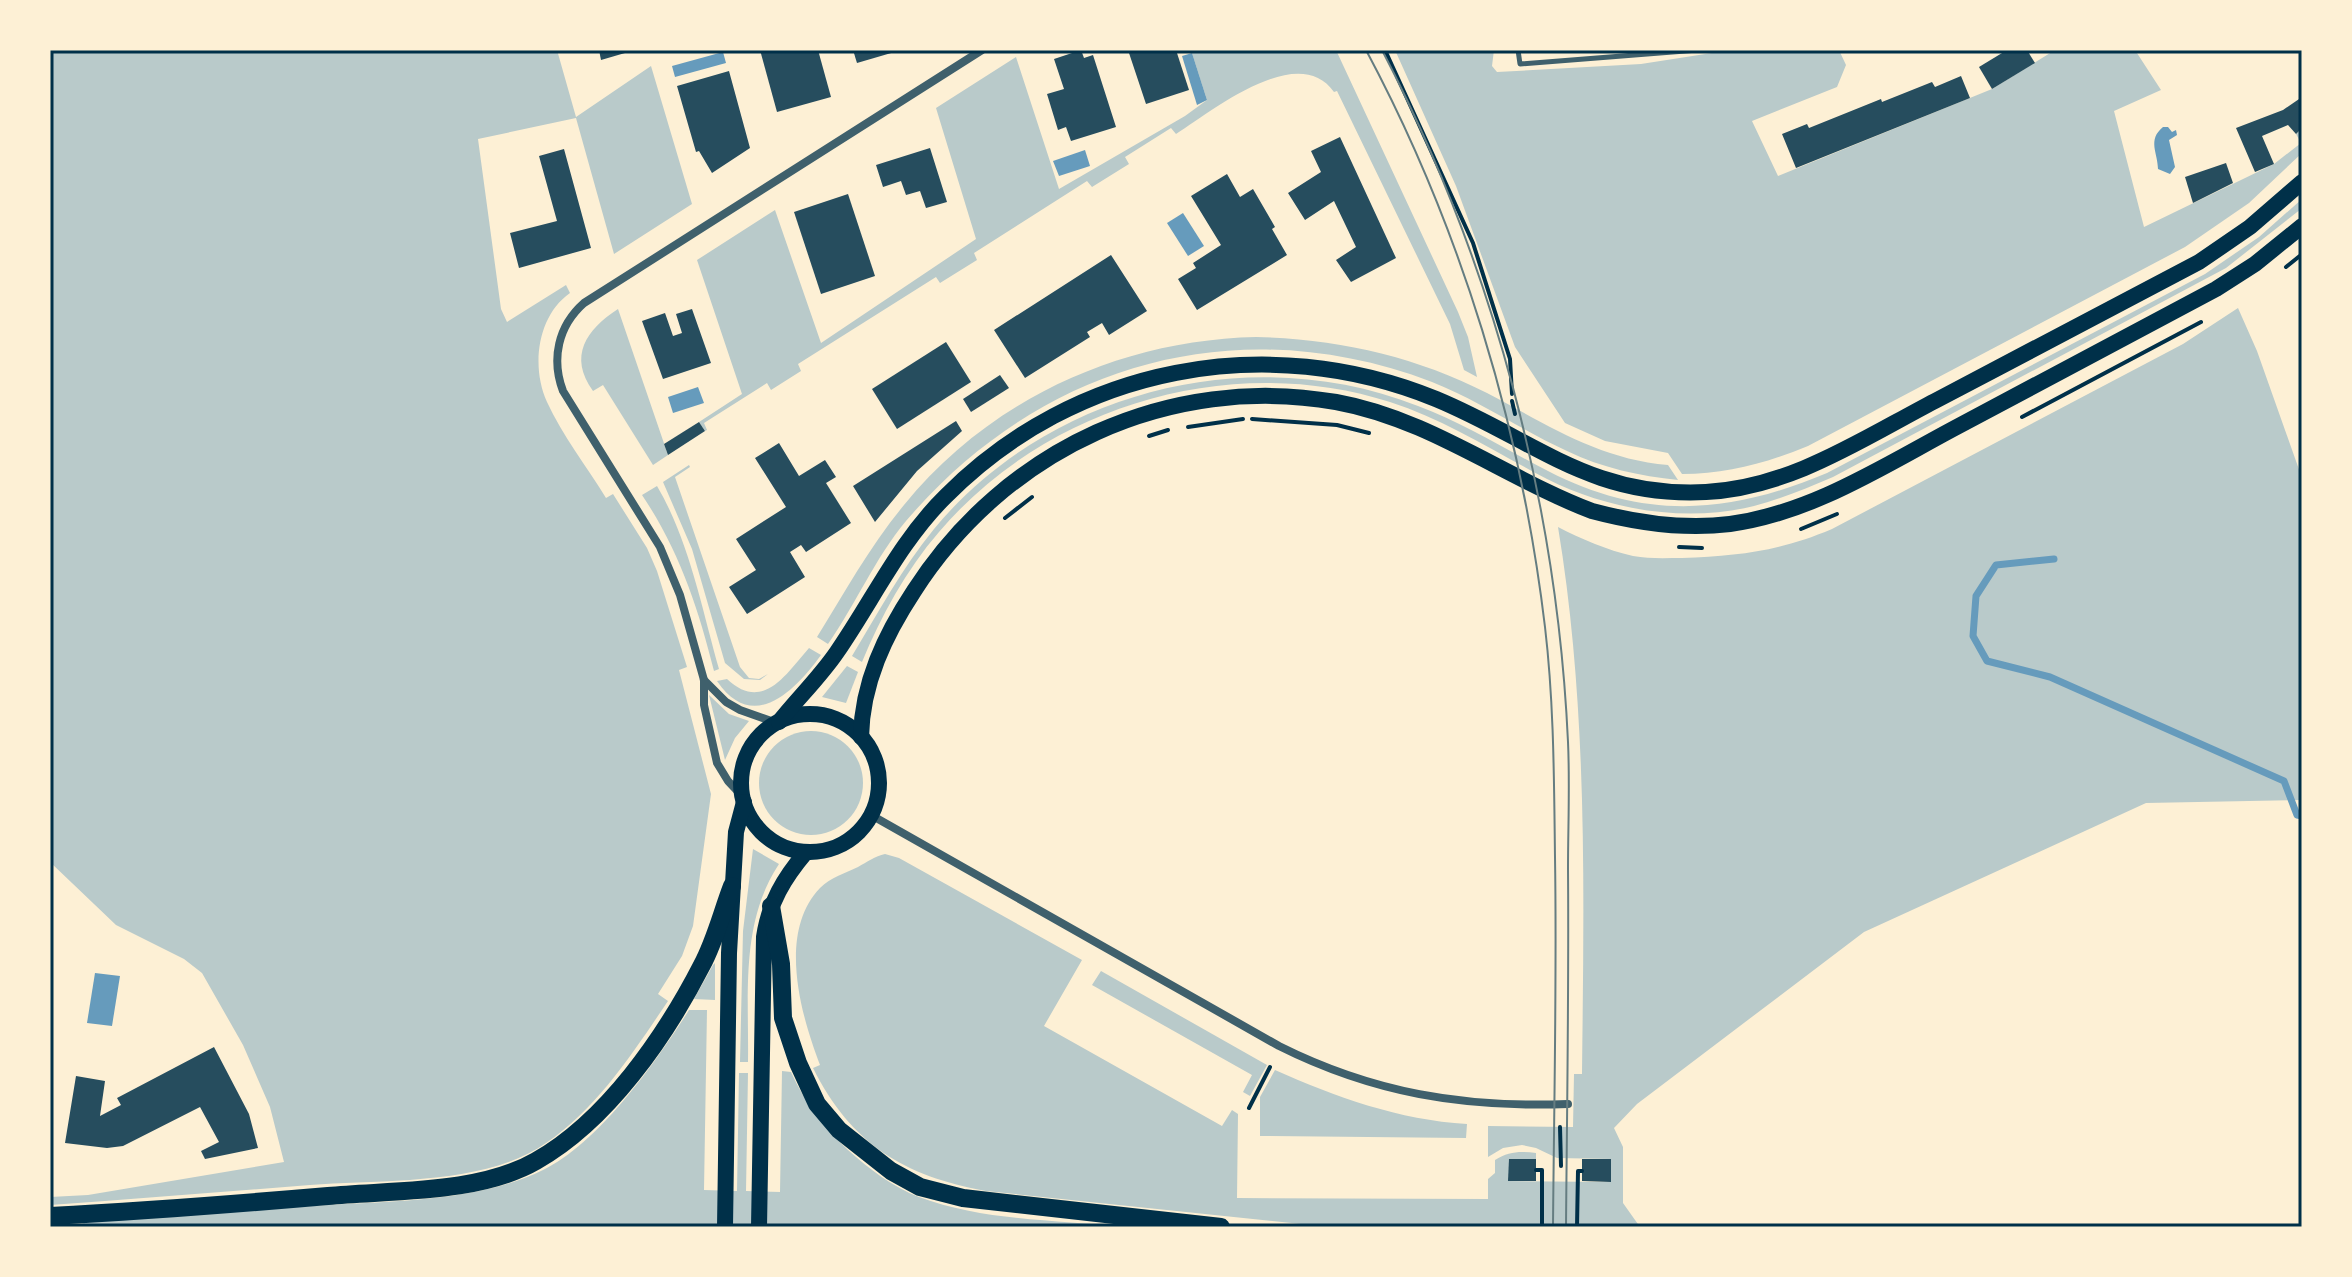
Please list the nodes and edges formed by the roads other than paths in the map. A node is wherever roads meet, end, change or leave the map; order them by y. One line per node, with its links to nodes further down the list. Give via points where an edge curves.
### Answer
1 (982, 50): 6 (street, via 584,303 563,329 556,369 563,391 660,547)
2 (1518, 50): 3 (lane, via 1520,64)
3 (1698, 50)
4 (2302, 182): 7 (main road, via 2199,262 1819,462 1747,487 1663,492 1601,480 1447,404 1382,379 1332,368 1216,366 1114,389 1011,442 944,497 897,556 836,654)
5 (2302, 226): 8 (main road, via 2216,289 1847,485 1782,512 1730,524 1643,523 1592,511 1420,428 1336,402 1240,397 1185,404 1127,420 1035,465 957,531 893,626 866,687)
6 (704, 680): 7 (street, via 740,710); 9 (street, via 717,763)
7 (778, 722): 8 (main road, via 818,715 837,719); 9 (main road, via 750,751 742,773)
8 (861, 737): 10 (main road, via 879,774)
9 (744, 800): 11 (main road, via 767,837); 12 (main road)
10 (871, 815): 11 (main road, via 839,846); 14 (street, via 1318,1066 1418,1095 1478,1103)
11 (806, 852): 13 (main road, via 781,883)
12 (732, 886): 15 (highway, via 704,962 656,1040 601,1109 534,1163 496,1178 447,1186); 16 (main road)
13 (771, 906): 17 (main road, via 763,962); 18 (highway, via 783,1018 798,1063 817,1104 839,1130 891,1171 920,1187 963,1198)
14 (1568, 1104)
15 (50, 1216)
16 (725, 1227)
17 (759, 1227)
18 (1221, 1227)

